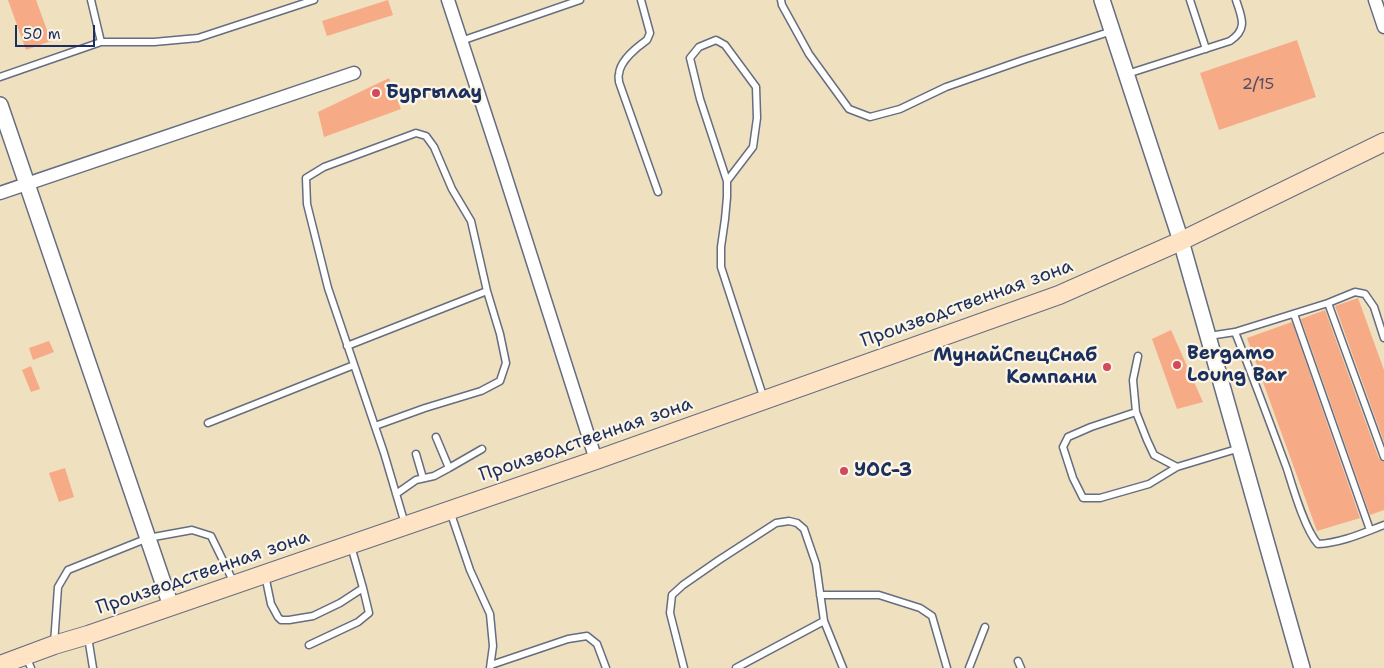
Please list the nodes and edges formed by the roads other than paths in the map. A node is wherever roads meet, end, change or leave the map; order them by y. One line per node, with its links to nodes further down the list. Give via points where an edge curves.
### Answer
1 (91, 0): 14 (lane)
2 (314, 0): 14 (lane, via 198,38)
3 (448, 0): 13 (street)
4 (580, 0): 13 (lane)
5 (640, 0): 23 (lane, via 650,33 624,63 619,82)
6 (781, 0): 12 (lane, via 809,54 849,109 870,117 900,110 946,87)
7 (1102, 0): 12 (street)
8 (1190, 0): 15 (lane)
9 (1236, 0): 15 (lane, via 1243,21 1238,35)
10 (1375, 0): 11 (street)
11 (1384, 27)
12 (1113, 31): 17 (street)
13 (461, 41): 44 (street)
14 (101, 42): 18 (lane)
15 (1206, 49): 17 (lane)
16 (354, 73): 22 (street)
17 (1127, 74): 25 (street)
18 (0, 77)
19 (0, 105): 22 (street)
20 (1384, 142): 25 (main road, Производственная зона)
21 (726, 181): 21 (lane, via 690,58 699,46 716,40 725,45 756,87 757,118 753,147); 35 (lane, via 721,267)
22 (27, 184): 24 (street); 53 (street)
23 (658, 192)
24 (0, 193)
25 (1181, 241): 30 (street); 35 (main road, Производственная зона, via 1059,295)
26 (487, 291): 32 (lane); 32 (lane, via 471,221 426,136 416,133 324,167 306,178 307,204 328,288); 38 (lane, via 506,363 500,381 481,391)
27 (1328, 303): 28 (lane); 31 (lane, via 1355,292 1365,294 1374,307); 43 (lane)
28 (1294, 314): 29 (lane); 52 (lane)
29 (1235, 332): 30 (lane); 52 (lane, via 1312,538 1318,544 1329,544)
30 (1208, 337): 40 (street)
31 (1384, 338)
32 (347, 346): 34 (lane)
33 (1138, 356): 36 (lane, via 1133,380)
34 (354, 366): 37 (lane); 38 (lane)
35 (765, 400): 44 (main road, Производственная зона)
36 (1136, 412): 45 (lane, via 1154,455); 45 (lane, via 1068,437 1063,447 1083,498 1100,498 1149,484)
37 (208, 423)
38 (375, 426): 48 (lane)
39 (436, 437): 46 (lane)
40 (1240, 448): 45 (lane); 77 (street)
41 (482, 449): 46 (lane)
42 (416, 454): 47 (lane)
43 (1384, 457)
44 (596, 460): 49 (main road, Производственная зона)
45 (1177, 467)
46 (449, 468): 47 (lane)
47 (423, 478): 48 (lane)
48 (396, 494): 50 (lane)
49 (449, 510): 50 (main road, Производственная зона); 68 (lane, via 490,614 493,646)
50 (406, 525): 54 (main road, Производственная зона)
51 (1384, 525): 52 (lane)
52 (1370, 530)
53 (148, 538): 56 (lane, via 192,530 211,536); 59 (street); 63 (lane, via 68,570 58,586)
54 (350, 544): 55 (main road, Производственная зона); 57 (lane)
55 (264, 574): 56 (main road, Производственная зона); 57 (lane, via 271,604 281,620 313,616)
56 (234, 584): 59 (main road, Производственная зона)
57 (363, 588): 64 (lane, via 369,613 358,622)
58 (820, 595): 60 (lane); 71 (lane, via 816,564 804,529 789,521 776,523 672,595 670,613); 74 (lane, via 879,594 920,608 932,616)
59 (171, 606): 62 (main road, Производственная зона)
60 (824, 621): 72 (lane); 73 (lane)
61 (984, 627): 75 (lane)
62 (88, 635): 63 (main road, Производственная зона); 69 (lane)
63 (54, 645): 66 (main road, Производственная зона)
64 (309, 645)
65 (1018, 661): 76 (lane)
66 (28, 662): 67 (main road, Производственная зона)
67 (0, 665)
68 (490, 667): 70 (lane, via 568,639 587,636 597,644)
69 (93, 668)
70 (606, 668)
71 (684, 668)
72 (736, 668)
73 (843, 668)
74 (947, 668)
75 (969, 668)
76 (1020, 668)
77 (1302, 668)

